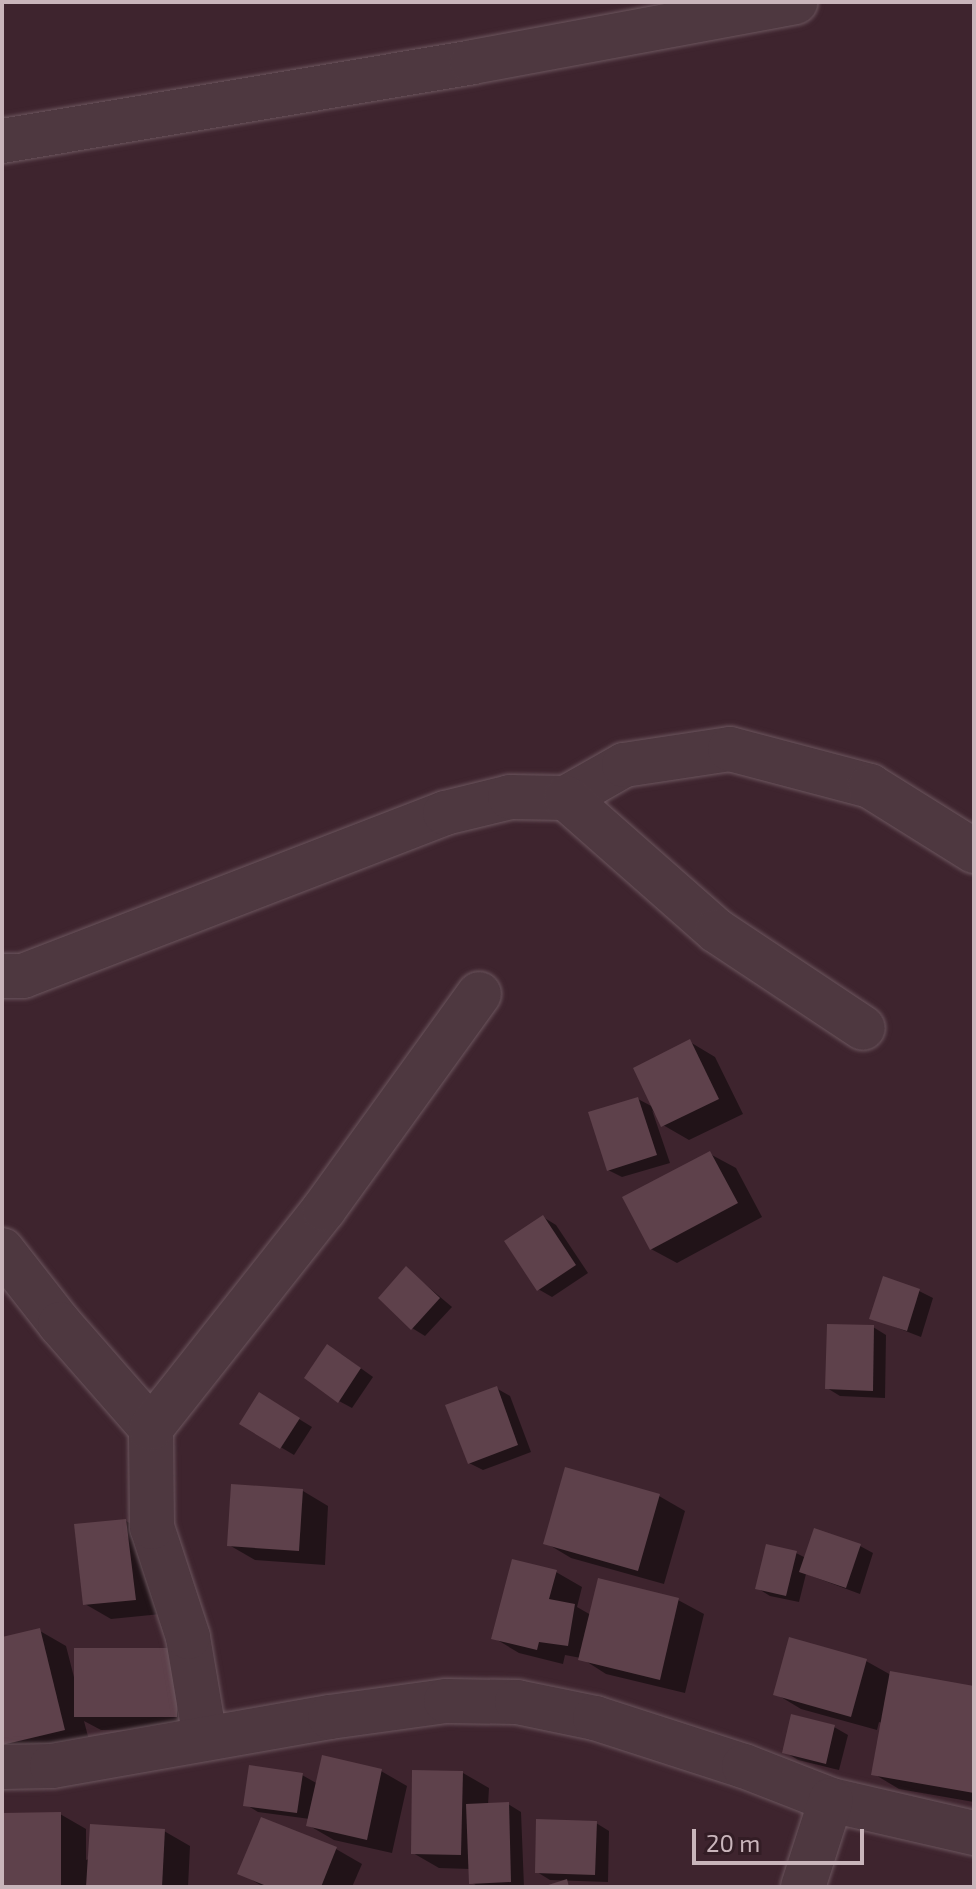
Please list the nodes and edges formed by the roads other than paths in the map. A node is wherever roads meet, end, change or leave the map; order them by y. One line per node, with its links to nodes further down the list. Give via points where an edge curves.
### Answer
1 (795, 2): 2 (street)
2 (2, 141)
3 (566, 798): 4 (street, via 624,765 730,749 870,786); 5 (street, via 510,797 445,813 23,976); 7 (street, via 717,931)
4 (974, 851)
5 (2, 976)
6 (479, 994): 9 (street, via 324,1209)
7 (863, 1028)
8 (2, 1250): 9 (street)
9 (151, 1428): 10 (street, via 152,1527 188,1637)
10 (205, 1738): 11 (street, via 52,1766); 12 (street, via 446,1701 517,1702 595,1718)
11 (2, 1767)
12 (831, 1800): 13 (street); 14 (street)
13 (974, 1833)
14 (803, 1887)

